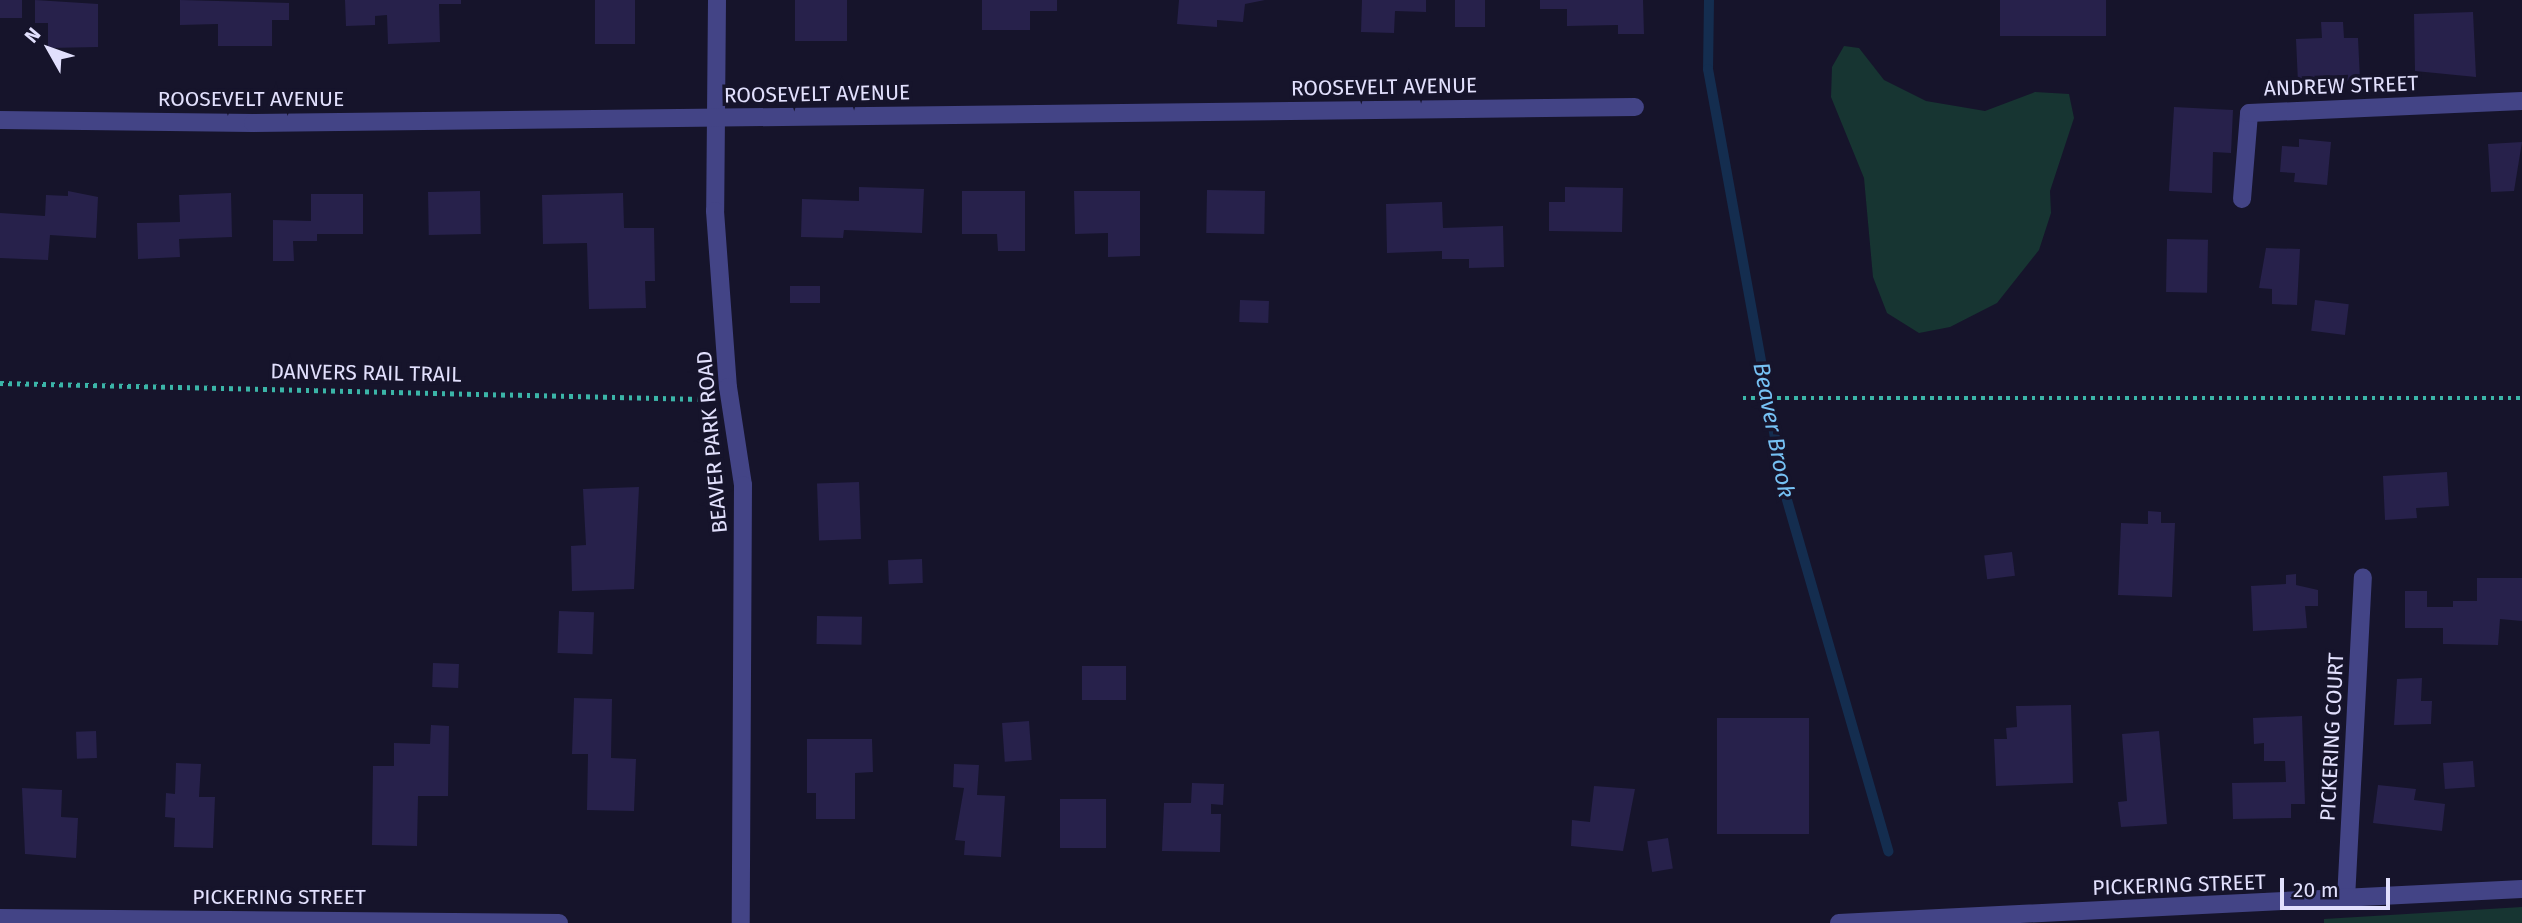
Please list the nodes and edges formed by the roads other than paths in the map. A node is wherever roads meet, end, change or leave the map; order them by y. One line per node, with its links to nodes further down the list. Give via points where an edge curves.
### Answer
1 (717, 0): 4 (street, BEAVER PARK ROAD)
2 (2522, 101): 6 (street, ANDREW STREET, via 2249,113)
3 (1635, 107): 4 (street, ROOSEVELT AVENUE)
4 (716, 117): 5 (street, ROOSEVELT AVENUE); 12 (street, BEAVER PARK ROAD, via 715,211 743,485)
5 (0, 120)
6 (2242, 199)
7 (2363, 577): 9 (street, PICKERING COURT)
8 (2522, 889): 9 (street, PICKERING STREET)
9 (2346, 899): 13 (street, PICKERING STREET)
10 (0, 918): 11 (street, PICKERING STREET)
11 (559, 923)
12 (741, 923)
13 (1839, 923)

